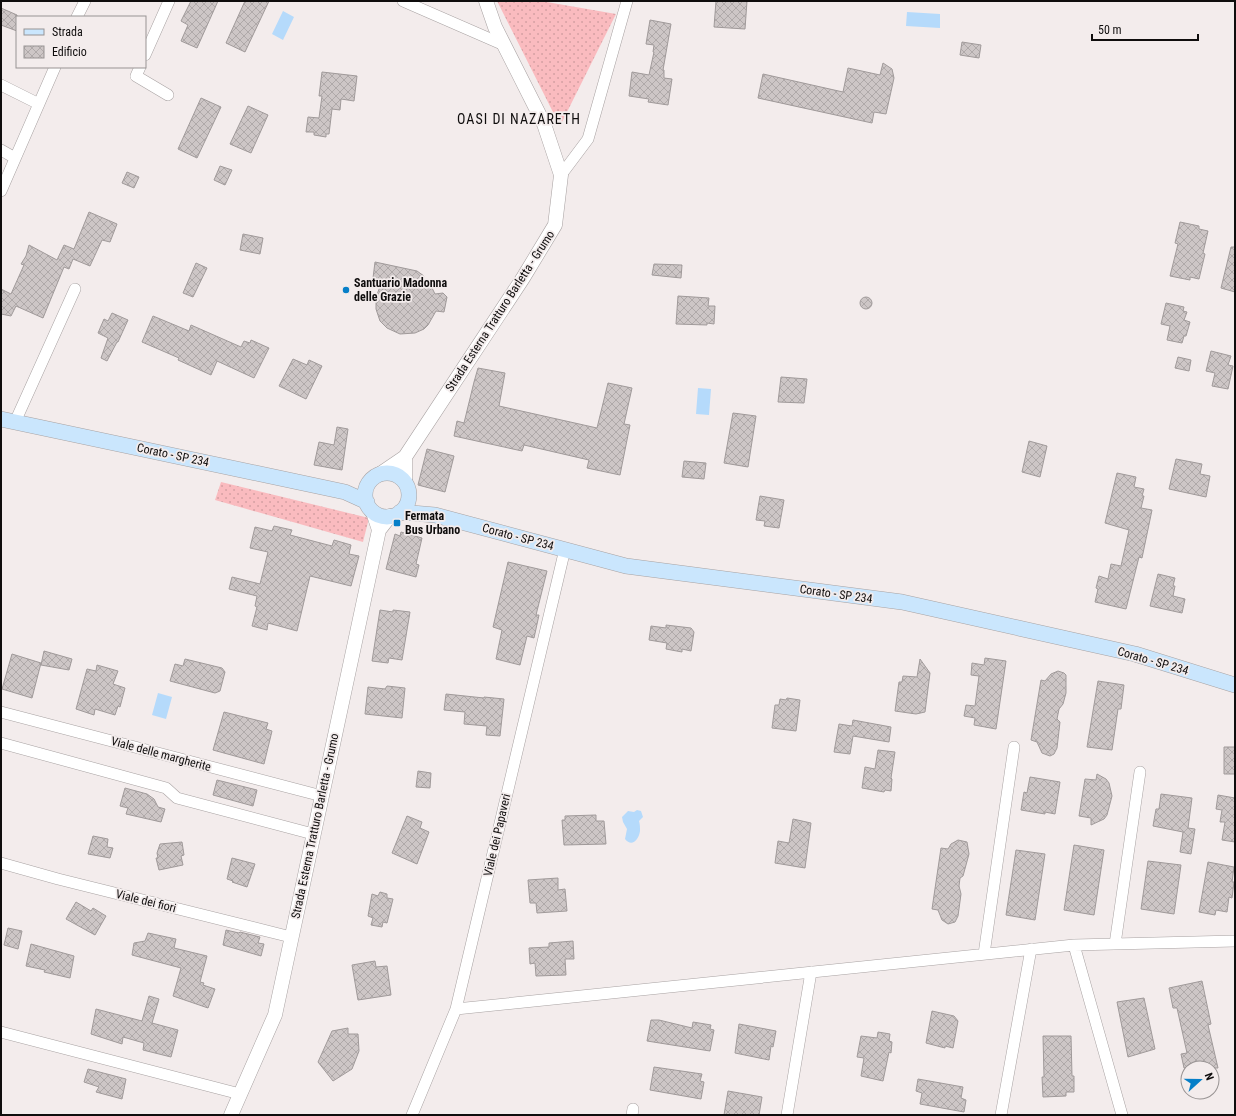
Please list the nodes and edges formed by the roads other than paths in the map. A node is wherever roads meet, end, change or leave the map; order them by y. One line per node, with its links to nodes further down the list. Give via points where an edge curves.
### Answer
1 (85, 1): 6 (street)
2 (169, 1): 8 (street)
3 (403, 1): 7 (street)
4 (486, 1): 7 (street, Strada Esterna Tratturo Barletta - Grumo)
5 (627, 1): 16 (street, via 588,139)
6 (78, 16)
7 (504, 44): 16 (street, Strada Esterna Tratturo Barletta - Grumo, via 544,124)
8 (146, 53)
9 (55, 68): 13 (street)
10 (140, 68): 12 (street, via 136,76)
11 (1, 86): 13 (street)
12 (168, 95)
13 (39, 104): 15 (street)
14 (1, 150): 15 (street)
15 (15, 158): 17 (street)
16 (561, 175): 20 (street, Strada Esterna Tratturo Barletta - Grumo, via 555,225 523,278)
17 (1, 191)
18 (75, 289): 19 (street)
19 (8, 420): 23 (main road, Corato - SP 234)
20 (404, 457): 21 (street, Strada Esterna Tratturo Barletta - Grumo); 22 (street)
21 (374, 478): 22 (main road, Corato - SP 234, via 387,473 394,474 400,477); 23 (main road); 24 (main road, via 366,488 365,495)
22 (406, 487): 25 (main road, via 407,503); 26 (main road, Corato - SP 234)
23 (345, 492): 24 (main road, Corato - SP 234)
24 (370, 507): 25 (main road, Corato - SP 234, via 379,515); 27 (street)
25 (395, 514): 26 (main road, Corato - SP 234); 27 (street, Strada Esterna Tratturo Barletta - Grumo)
26 (435, 515): 28 (main road, Corato - SP 234)
27 (379, 530): 34 (street, Strada Esterna Tratturo Barletta - Grumo)
28 (565, 549): 29 (main road, Corato - SP 234, via 626,566 902,602 1136,654); 44 (street, Viale dei Papaveri)
29 (1235, 685)
30 (1, 712): 34 (street, Viale delle margherite)
31 (1, 743): 35 (street, via 166,788 177,798)
32 (1014, 748): 42 (street)
33 (1140, 772): 39 (street)
34 (322, 796): 35 (street, Strada Esterna Tratturo Barletta - Grumo)
35 (313, 834): 37 (street, Strada Esterna Tratturo Barletta - Grumo)
36 (1, 863): 37 (street, Viale dei fiori, via 58,880)
37 (291, 937): 46 (street, Strada Esterna Tratturo Barletta - Grumo, via 275,1015)
38 (1235, 941): 39 (street)
39 (1115, 944): 40 (street)
40 (1074, 945): 41 (street); 51 (street)
41 (1031, 950): 42 (street); 50 (street)
42 (984, 954): 43 (street)
43 (811, 972): 44 (street); 49 (street)
44 (456, 1009): 48 (street, Viale dei Papaveri)
45 (1, 1032): 46 (street)
46 (240, 1094): 47 (street, Strada Esterna Tratturo Barletta - Grumo)
47 (231, 1115)
48 (412, 1115)
49 (787, 1115)
50 (1002, 1115)
51 (1122, 1115)

